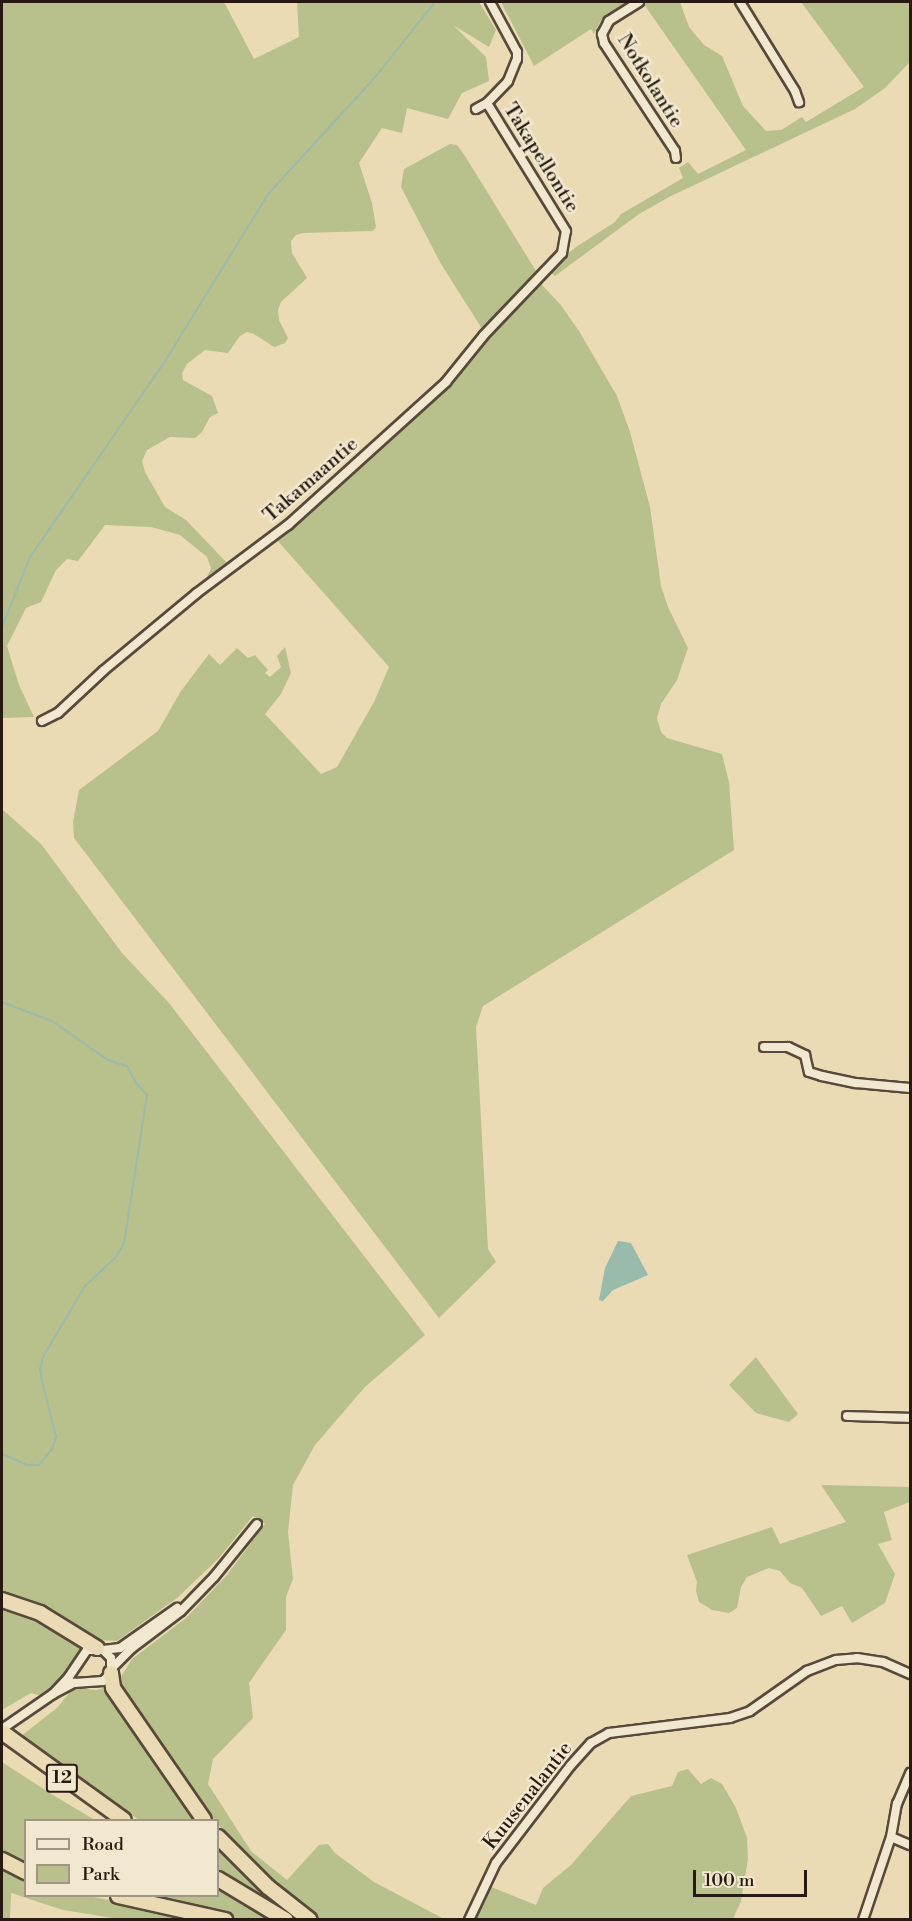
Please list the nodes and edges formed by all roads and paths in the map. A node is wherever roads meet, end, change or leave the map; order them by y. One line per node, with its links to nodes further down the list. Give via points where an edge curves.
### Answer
1 (490, 2): 5 (street, via 517,59 508,81)
2 (639, 2): 7 (street, Notkolantie, via 609,21 602,34 604,43)
3 (740, 2): 4 (street)
4 (799, 102)
5 (487, 103): 6 (street); 8 (street, Takapellontie)
6 (476, 109)
7 (676, 158)
8 (566, 231): 9 (street, Takamaantie, via 562,253 484,335 446,382 288,525 197,593 58,713)
9 (42, 721)
10 (764, 1047): 11 (street, via 788,1047 805,1055 809,1072 822,1076)
11 (910, 1088)
12 (847, 1416): 13 (street)
13 (910, 1418)
14 (257, 1524): 15 (street)
15 (194, 1597): 17 (street, via 120,1648); 18 (street, via 127,1652)
16 (2, 1600): 17 (highway, via 40,1613)
17 (100, 1649): 18 (street, via 111,1658); 20 (street, via 82,1654)
18 (111, 1671): 20 (street, via 103,1682 78,1682); 24 (highway, via 113,1689)
19 (910, 1674): 35 (street, Kuusenalantie, via 883,1662 836,1660 807,1671 750,1711 730,1718 609,1733 591,1743 496,1863)
20 (53, 1694): 21 (street)
21 (2, 1731): 23 (highway, 12)
22 (910, 1773): 25 (street, via 897,1804)
23 (121, 1819)
24 (203, 1819)
25 (891, 1837): 27 (street); 36 (street)
26 (219, 1838): 34 (highway, via 250,1871)
27 (910, 1845)
28 (2, 1860): 29 (highway)
29 (24, 1871)
30 (219, 1880): 33 (highway)
31 (122, 1897): 32 (highway)
32 (225, 1920)
33 (286, 1920)
34 (310, 1920)
35 (469, 1920)
36 (864, 1920)

